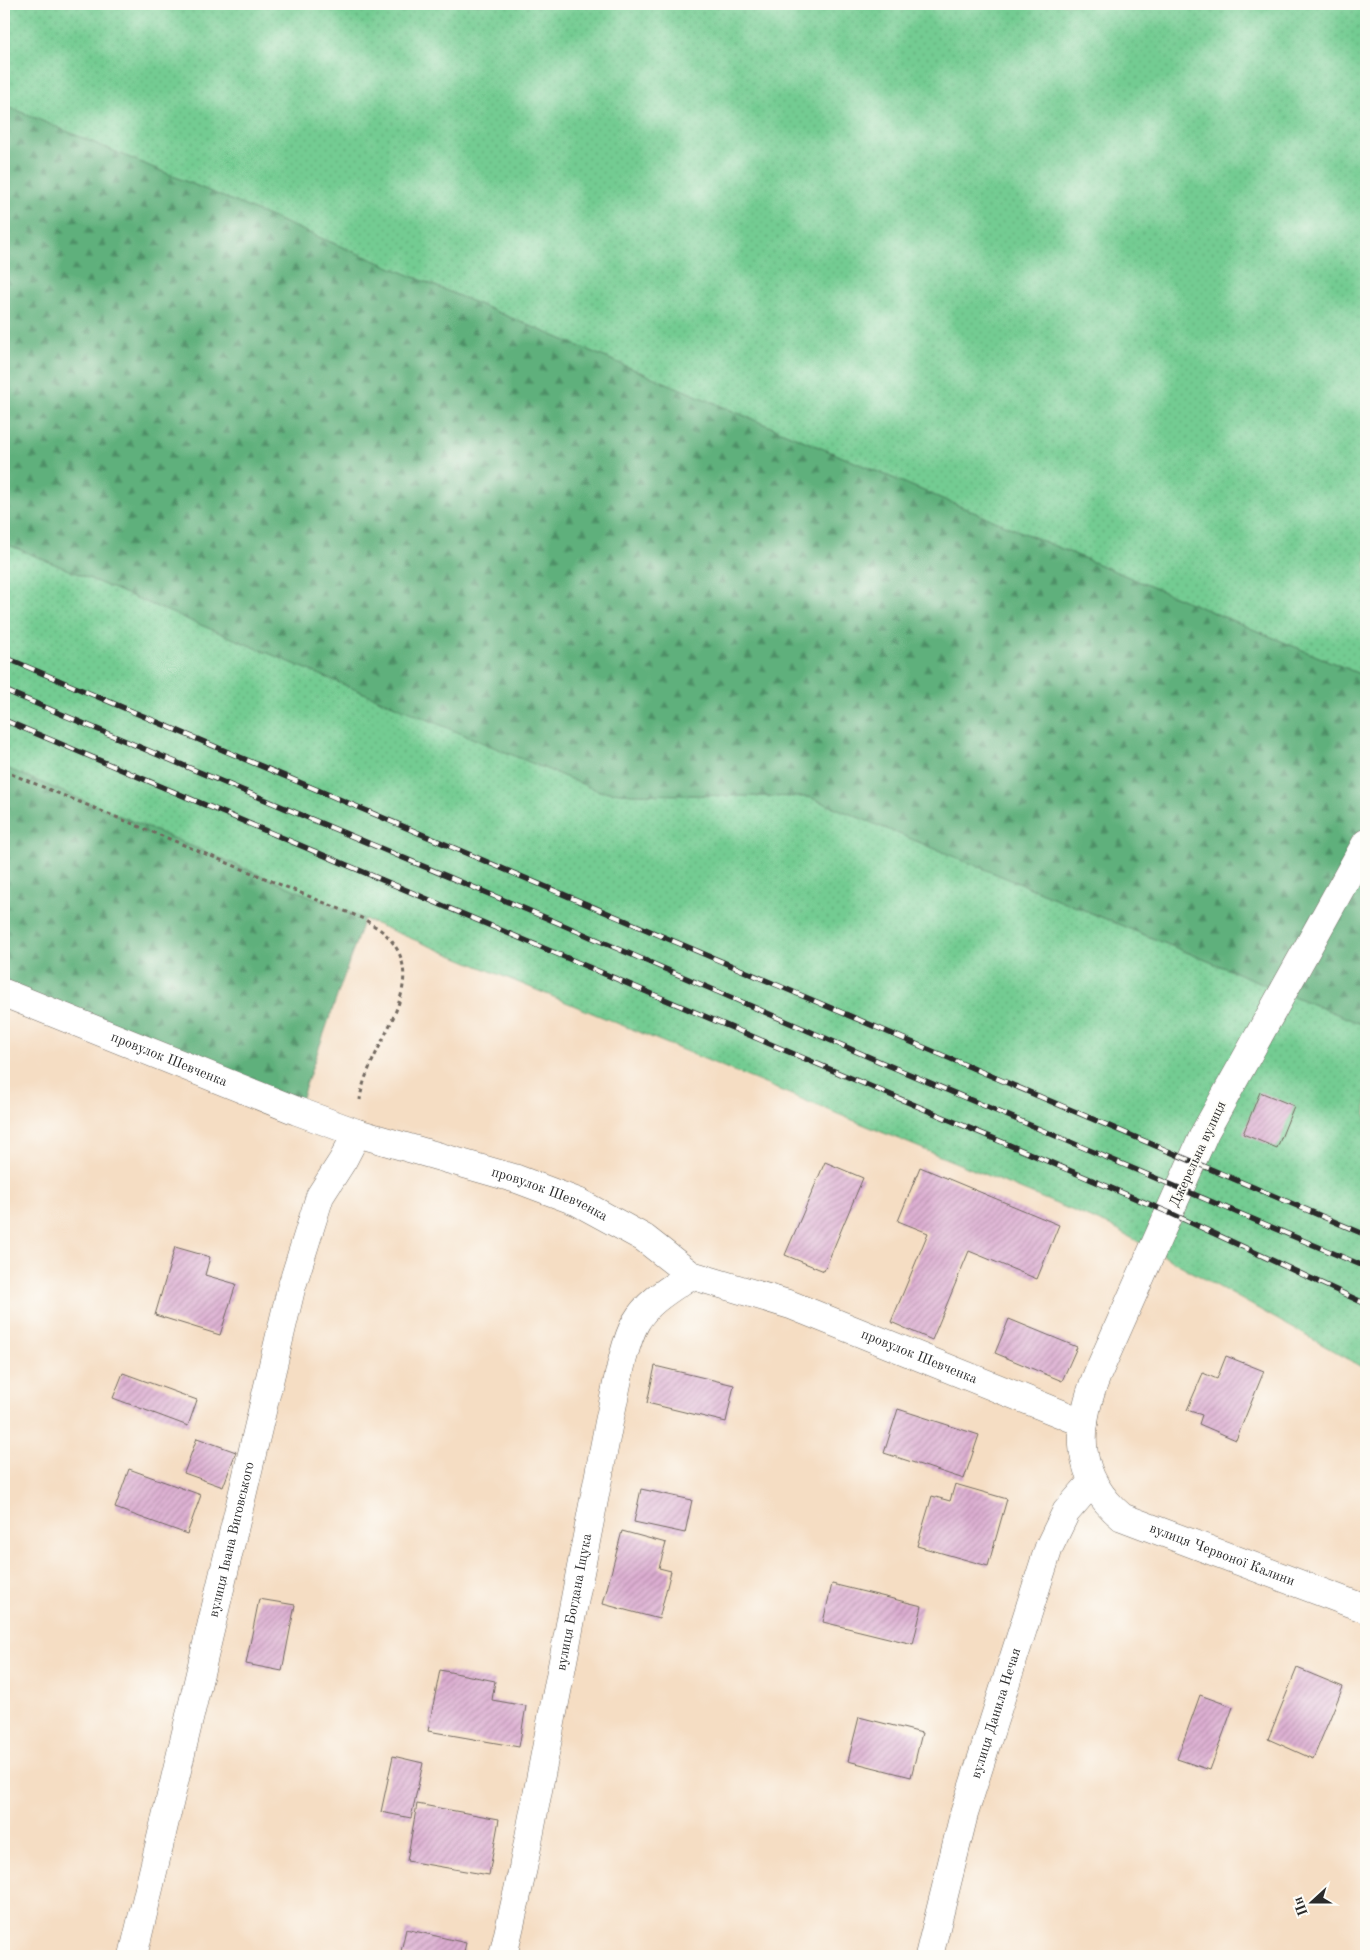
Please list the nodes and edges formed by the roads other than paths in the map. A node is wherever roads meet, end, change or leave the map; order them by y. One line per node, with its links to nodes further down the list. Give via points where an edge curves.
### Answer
1 (1366, 844): 5 (street, Джерельна вулиця, via 1205,1132 1087,1399)
2 (4, 993): 3 (street, провулок Шевченка)
3 (357, 1132): 4 (street, провулок Шевченка, via 517,1179 578,1202 644,1238); 8 (street, вулиця Івана Виговського, via 320,1196 291,1289)
4 (691, 1274): 5 (street, провулок Шевченка, via 790,1305); 9 (street, вулиця Богдана Іщука, via 654,1301 636,1322 625,1355)
5 (1084, 1423): 6 (street, Джерельна вулиця, via 1084,1453)
6 (1092, 1482): 7 (street, вулиця Червоної Калини, via 1106,1503 1122,1517); 10 (street, вулиця Данила Нечая, via 1066,1512 1049,1547 964,1814)
7 (1366, 1609)
8 (133, 1956)
9 (503, 1956)
10 (929, 1956)

